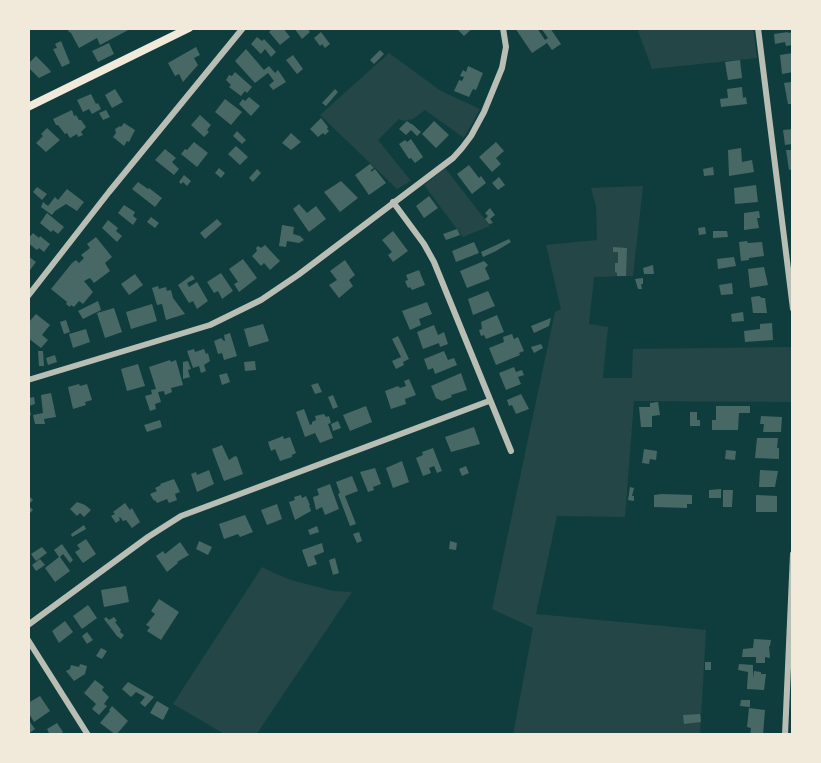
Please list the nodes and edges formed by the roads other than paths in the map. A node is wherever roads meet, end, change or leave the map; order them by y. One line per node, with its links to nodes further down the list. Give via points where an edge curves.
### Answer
1 (189, 28): 5 (main road)
2 (243, 28): 7 (street)
3 (503, 28): 6 (street, via 505,58 471,136 453,158)
4 (758, 28): 8 (street)
5 (28, 107)
6 (393, 202): 9 (street, via 245,309 199,328); 10 (street, via 434,262)
7 (28, 296)
8 (793, 309)
9 (28, 380)
10 (489, 401): 11 (street); 13 (street, via 181,516)
11 (511, 452)
12 (793, 554): 16 (street)
13 (28, 625)
14 (28, 640): 15 (street)
15 (88, 735)
16 (785, 735)

